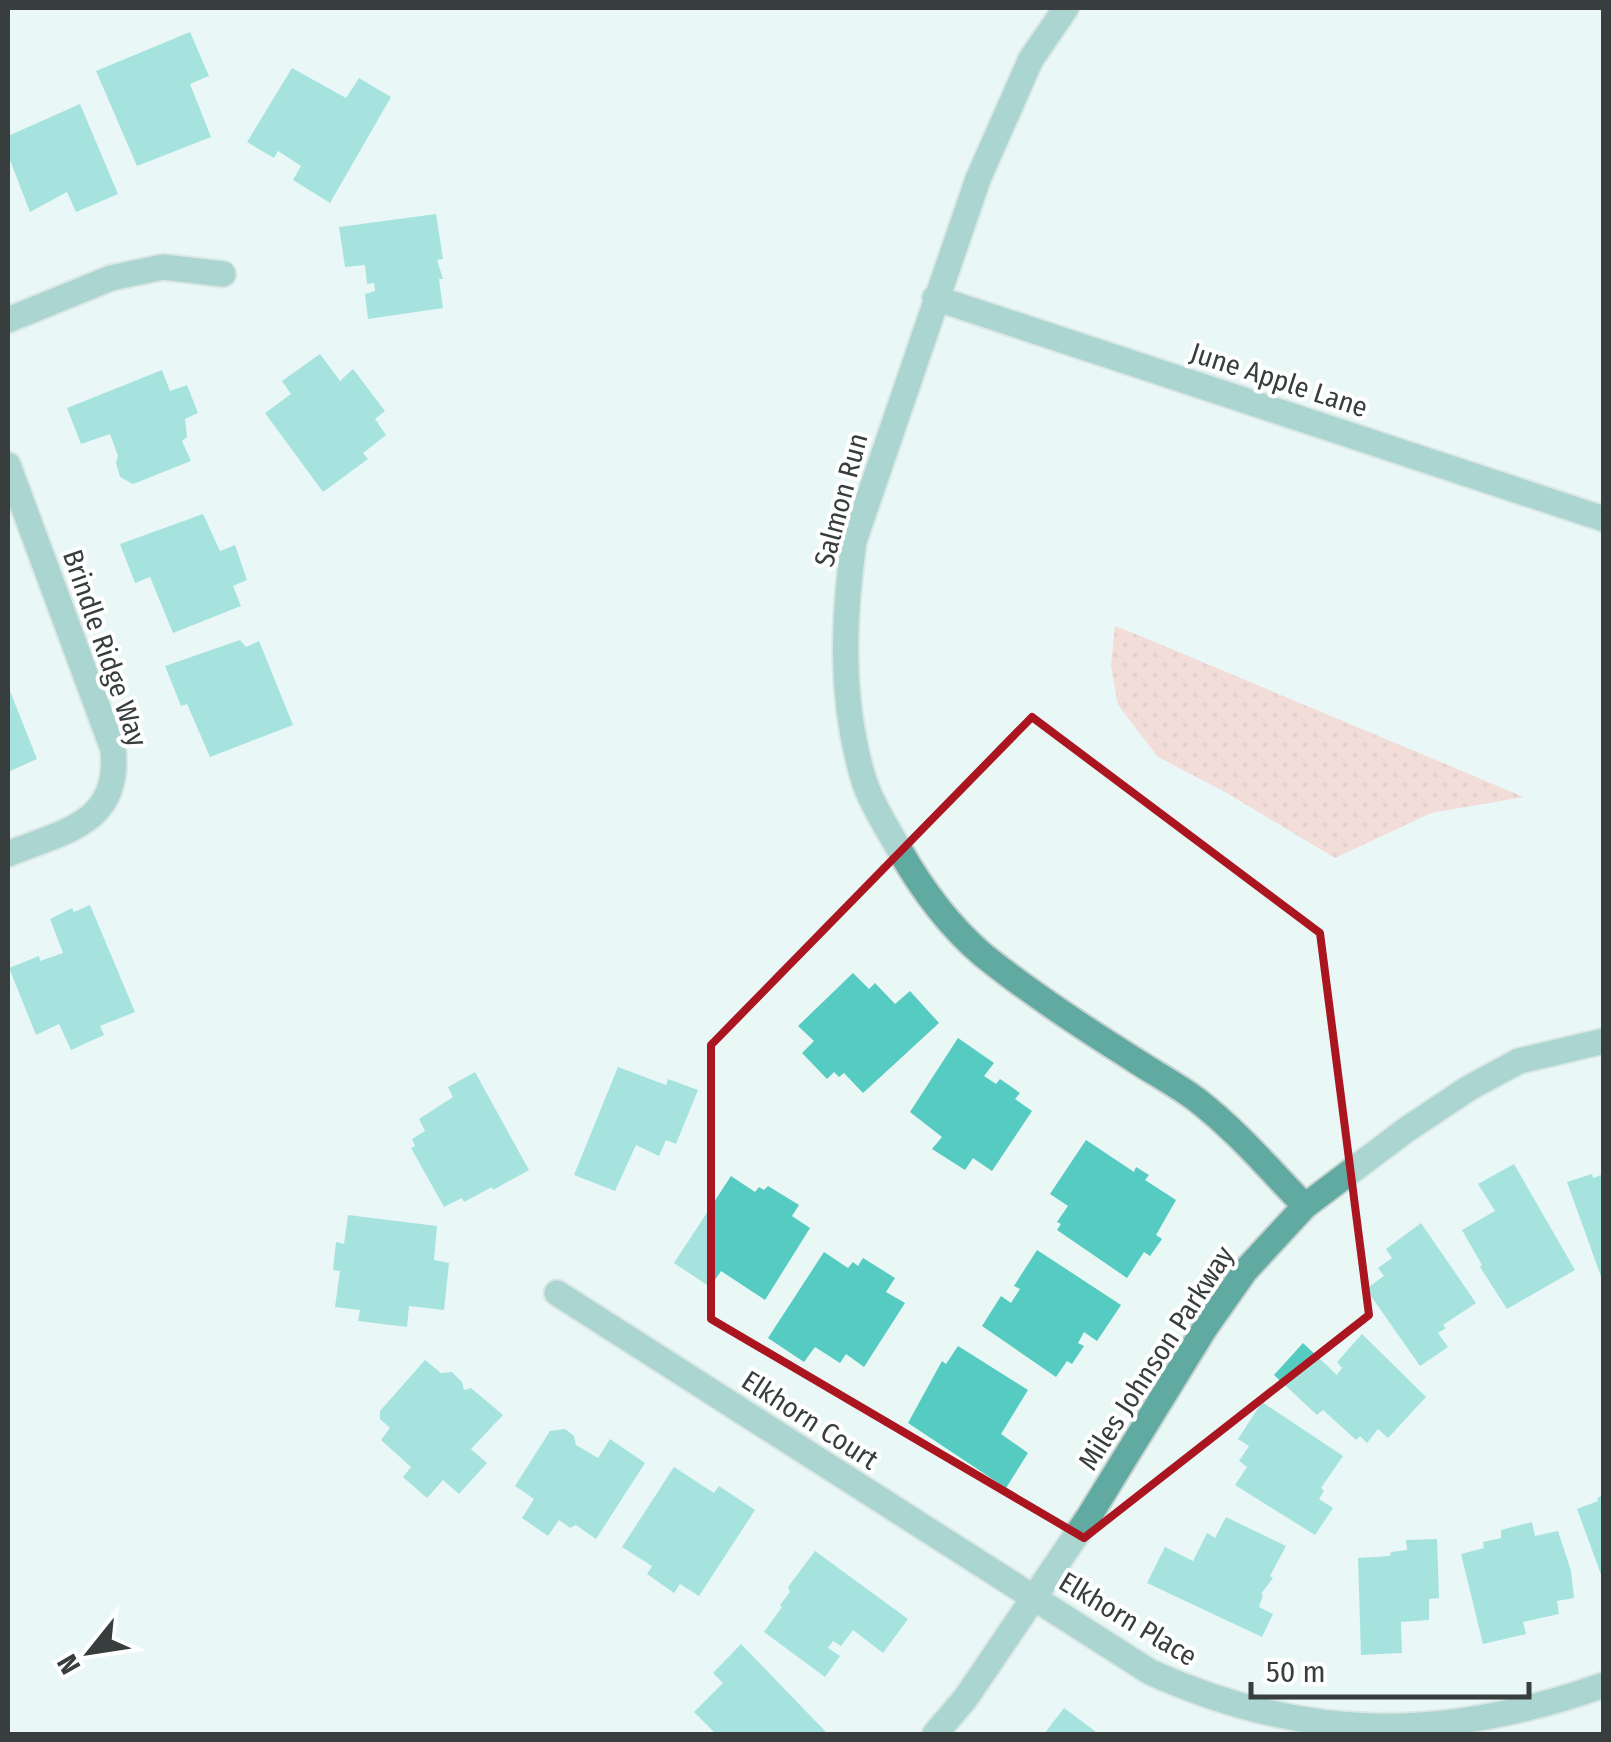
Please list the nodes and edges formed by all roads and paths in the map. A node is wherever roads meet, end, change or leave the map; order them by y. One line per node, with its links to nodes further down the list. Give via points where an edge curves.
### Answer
1 (1066, 8): 3 (street, Salmon Run, via 1031,59)
2 (223, 274): 4 (street, via 162,267 111,278)
3 (935, 298): 6 (street, June Apple Lane); 9 (street, Salmon Run, via 854,542 844,657 863,778 919,885 981,953 1196,1099)
4 (8, 320)
5 (8, 465): 7 (street, Brindle Ridge Way, via 114,749 116,773 96,815)
6 (1604, 518)
7 (8, 854)
8 (1604, 1042): 9 (street, Miles Johnson Parkway, via 1518,1061 1406,1130)
9 (1305, 1206): 11 (street, Miles Johnson Parkway, via 1245,1270)
10 (556, 1294): 11 (street, Elkhorn Court)
11 (1032, 1597): 12 (street, Elkhorn Place, via 1183,1688 1322,1726 1426,1727 1526,1710); 13 (street, Miles Johnson Parkway)
12 (1604, 1685)
13 (935, 1734)

